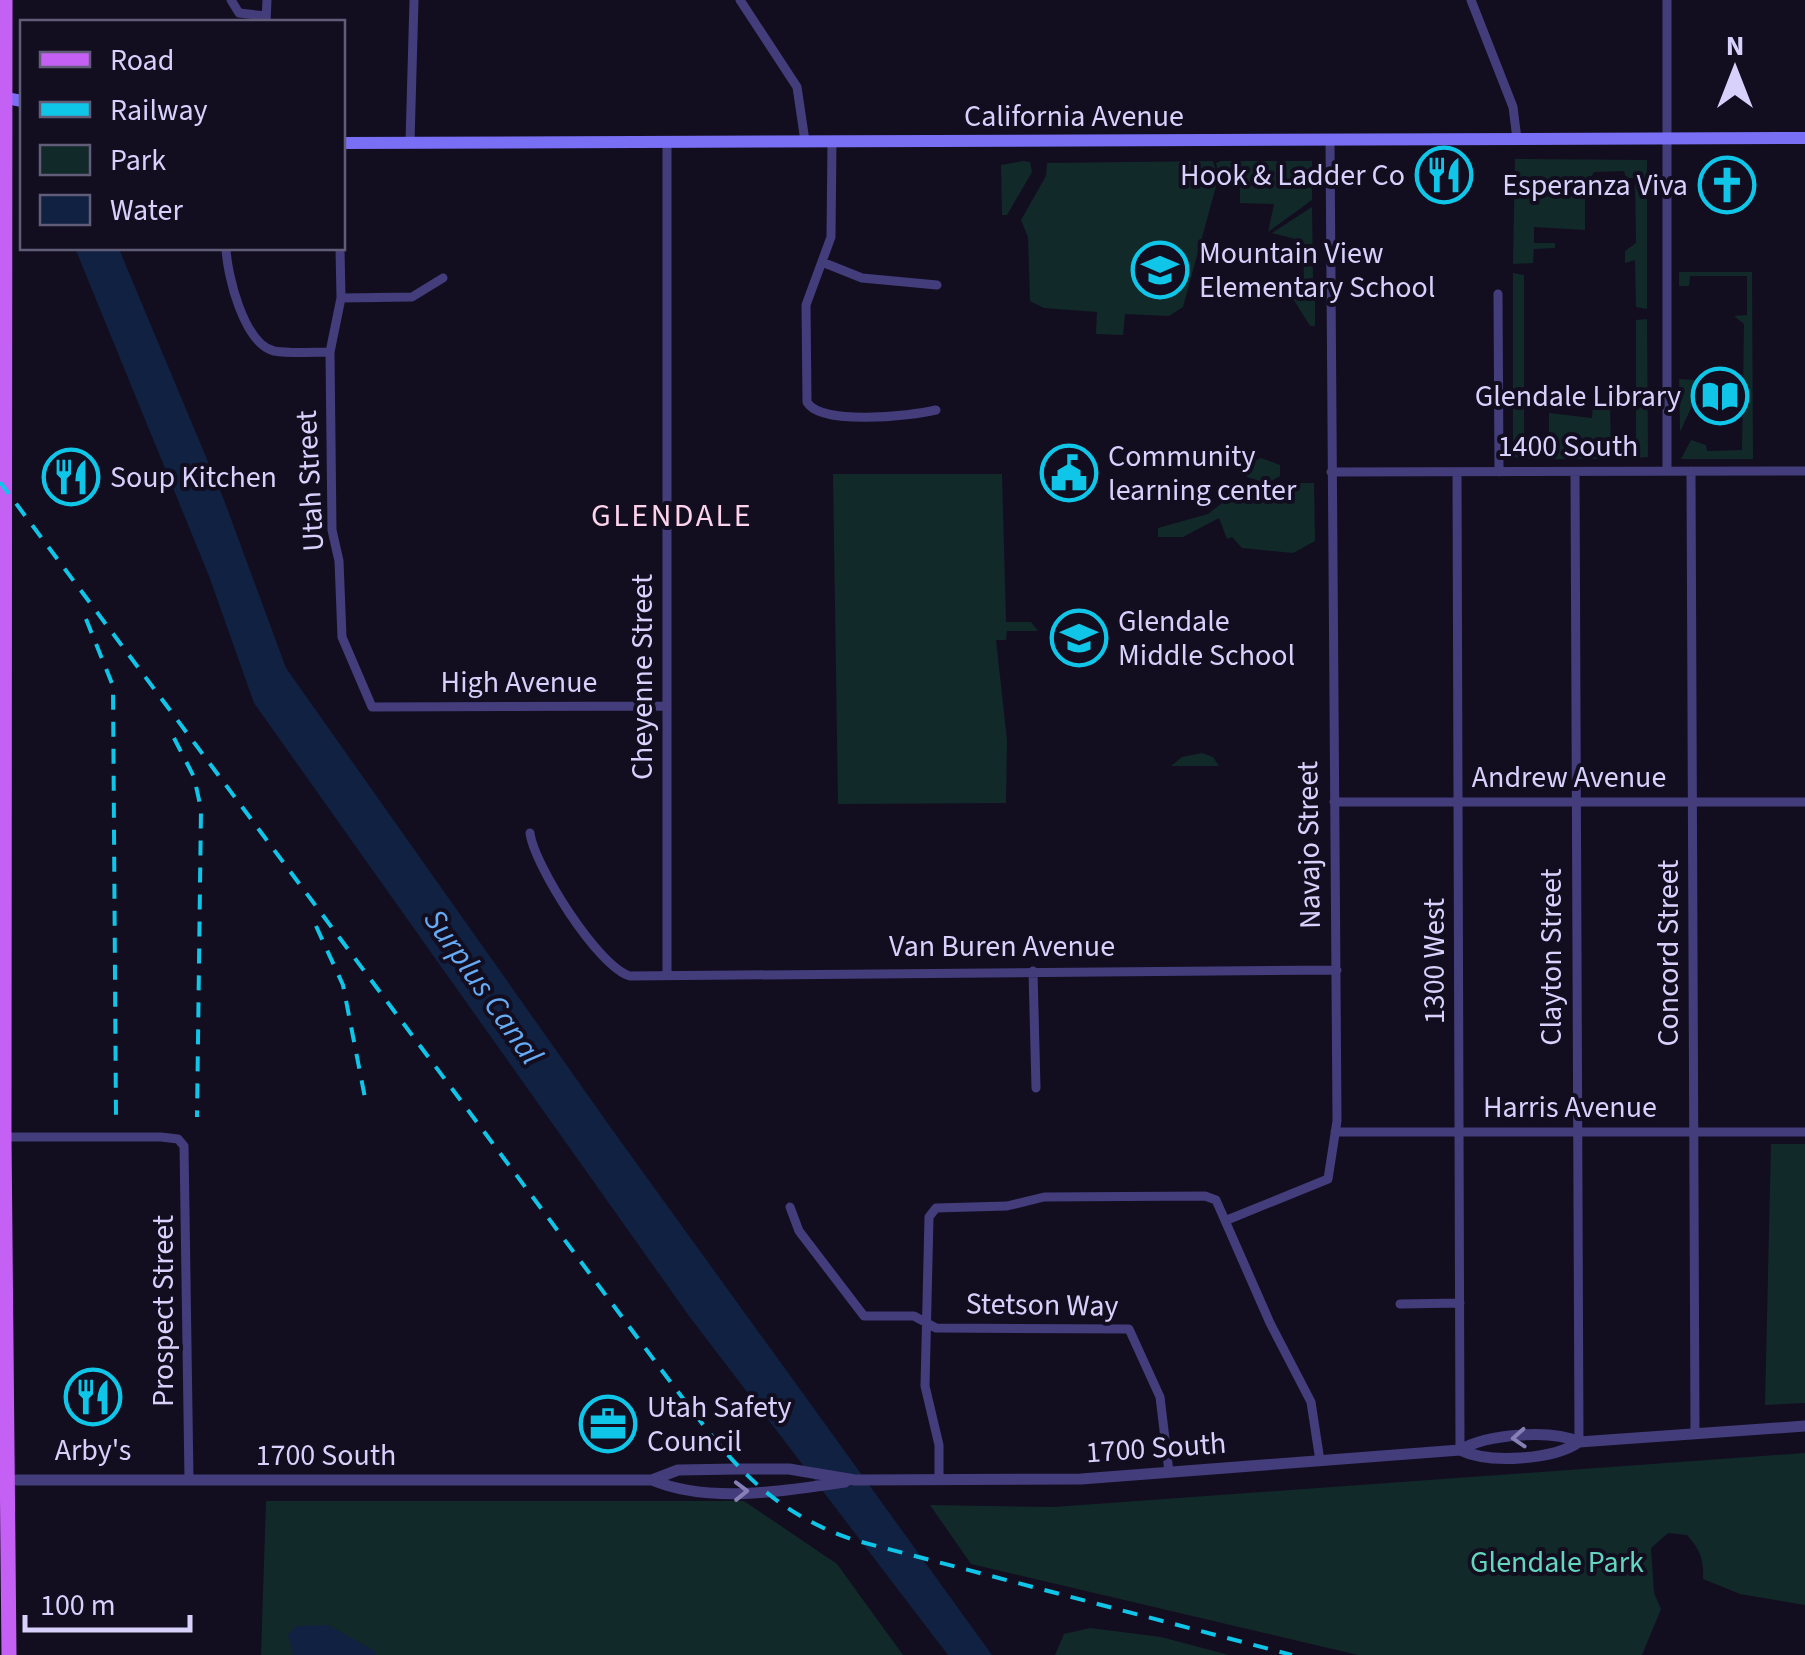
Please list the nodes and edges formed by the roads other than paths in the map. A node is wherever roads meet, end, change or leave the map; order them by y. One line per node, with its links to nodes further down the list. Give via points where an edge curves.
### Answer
1 (5, 0): 9 (main road)
2 (232, 0): 8 (street, via 239,13)
3 (267, 0): 8 (street)
4 (414, 0): 16 (street)
5 (740, 0): 14 (street, via 797,87)
6 (1472, 0): 12 (street, via 1513,107)
7 (1667, 0): 10 (street)
8 (266, 19)
9 (2, 98): 28 (main road)
10 (1668, 138): 11 (main road, California Avenue); 12 (main road, California Avenue); 29 (street)
11 (1805, 138)
12 (1517, 139): 13 (main road, California Avenue)
13 (1330, 140): 15 (main road, California Avenue); 32 (street, Navajo Street)
14 (805, 141): 15 (main road, California Avenue); 17 (main road, California Avenue)
15 (832, 141): 21 (street, via 832,224)
16 (410, 142): 17 (main road, California Avenue); 18 (main road, California Avenue)
17 (667, 142): 37 (street, Cheyenne Street)
18 (345, 143)
19 (226, 250): 26 (street, via 233,288 256,340 274,350)
20 (340, 250): 25 (street, Utah Street)
21 (822, 262): 23 (street, via 862,278); 27 (street, via 806,304 811,410 826,416)
22 (443, 278): 25 (street, via 412,297)
23 (937, 285)
24 (1498, 294): 34 (street)
25 (341, 298): 26 (street, Utah Street)
26 (330, 352): 38 (street, Utah Street, via 331,518 340,560 342,637)
27 (936, 410)
28 (2, 454): 36 (main road)
29 (1666, 471): 30 (street, 1400 South); 35 (street, 1400 South)
30 (1691, 471): 31 (street, 1400 South); 42 (street, Concord Street)
31 (1805, 471)
32 (1332, 472): 33 (street, 1400 South); 39 (street, Navajo Street)
33 (1457, 472): 34 (street, 1400 South); 40 (street, 1300 West)
34 (1498, 472): 35 (street, 1400 South)
35 (1575, 472): 41 (street, Clayton Street)
36 (2, 624): 54 (main road)
37 (667, 706): 38 (street, High Avenue); 47 (street, Cheyenne Street)
38 (372, 707)
39 (1334, 802): 40 (street, Andrew Avenue); 45 (street, Navajo Street)
40 (1458, 802): 41 (street, Andrew Avenue); 50 (street, 1300 West)
41 (1576, 802): 42 (street, Andrew Avenue); 51 (street, Clayton Street)
42 (1692, 802): 43 (street, Andrew Avenue); 52 (street, Concord Street)
43 (1805, 802)
44 (530, 832): 47 (street, Van Buren Avenue, via 537,862 608,963 630,976)
45 (1337, 970): 46 (street, Van Buren Avenue); 49 (street, Navajo Street)
46 (1033, 971): 47 (street, Van Buren Avenue); 48 (street)
47 (667, 972)
48 (1036, 1088)
49 (1335, 1132): 50 (street, Harris Avenue); 56 (street, Navajo Street, via 1328,1179)
50 (1459, 1132): 51 (street, Harris Avenue); 57 (street, 1300 West)
51 (1576, 1132): 52 (street, Harris Avenue); 62 (street, Clayton Street)
52 (1694, 1132): 53 (street, Harris Avenue); 61 (street, Concord Street)
53 (1805, 1132)
54 (4, 1137): 67 (main road); 68 (street, Prospect Street, via 161,1136 182,1142)
55 (790, 1207): 59 (street, via 798,1231 858,1312)
56 (1228, 1220): 59 (street, via 1216,1200 1205,1196 1044,1197 1007,1206 936,1208 926,1226); 64 (street, via 1311,1402)
57 (1460, 1303): 58 (street); 63 (street, 1300 West)
58 (1400, 1304)
59 (926, 1322): 65 (street, Stetson Way, via 936,1328 1129,1329 1160,1397); 66 (street, via 926,1394)
60 (1805, 1426): 61 (street, 1700 South)
61 (1695, 1434): 62 (street, 1700 South)
62 (1579, 1442): 63 (street, 1700 South, via 1565,1435 1475,1441)
63 (1460, 1450): 64 (street, 1700 South)
64 (1320, 1461): 65 (street, 1700 South)
65 (1169, 1472): 66 (street, 1700 South, via 1081,1480)
66 (939, 1479): 70 (street, 1700 South)
67 (3, 1480): 68 (street, 1700 South); 71 (main road)
68 (190, 1480): 69 (street, 1700 South)
69 (652, 1480): 70 (street, 1700 South, one-way to 70, via 676,1490 805,1488); 70 (street, 1700 South, via 678,1470 789,1469)
70 (855, 1480)
71 (8, 1655)

